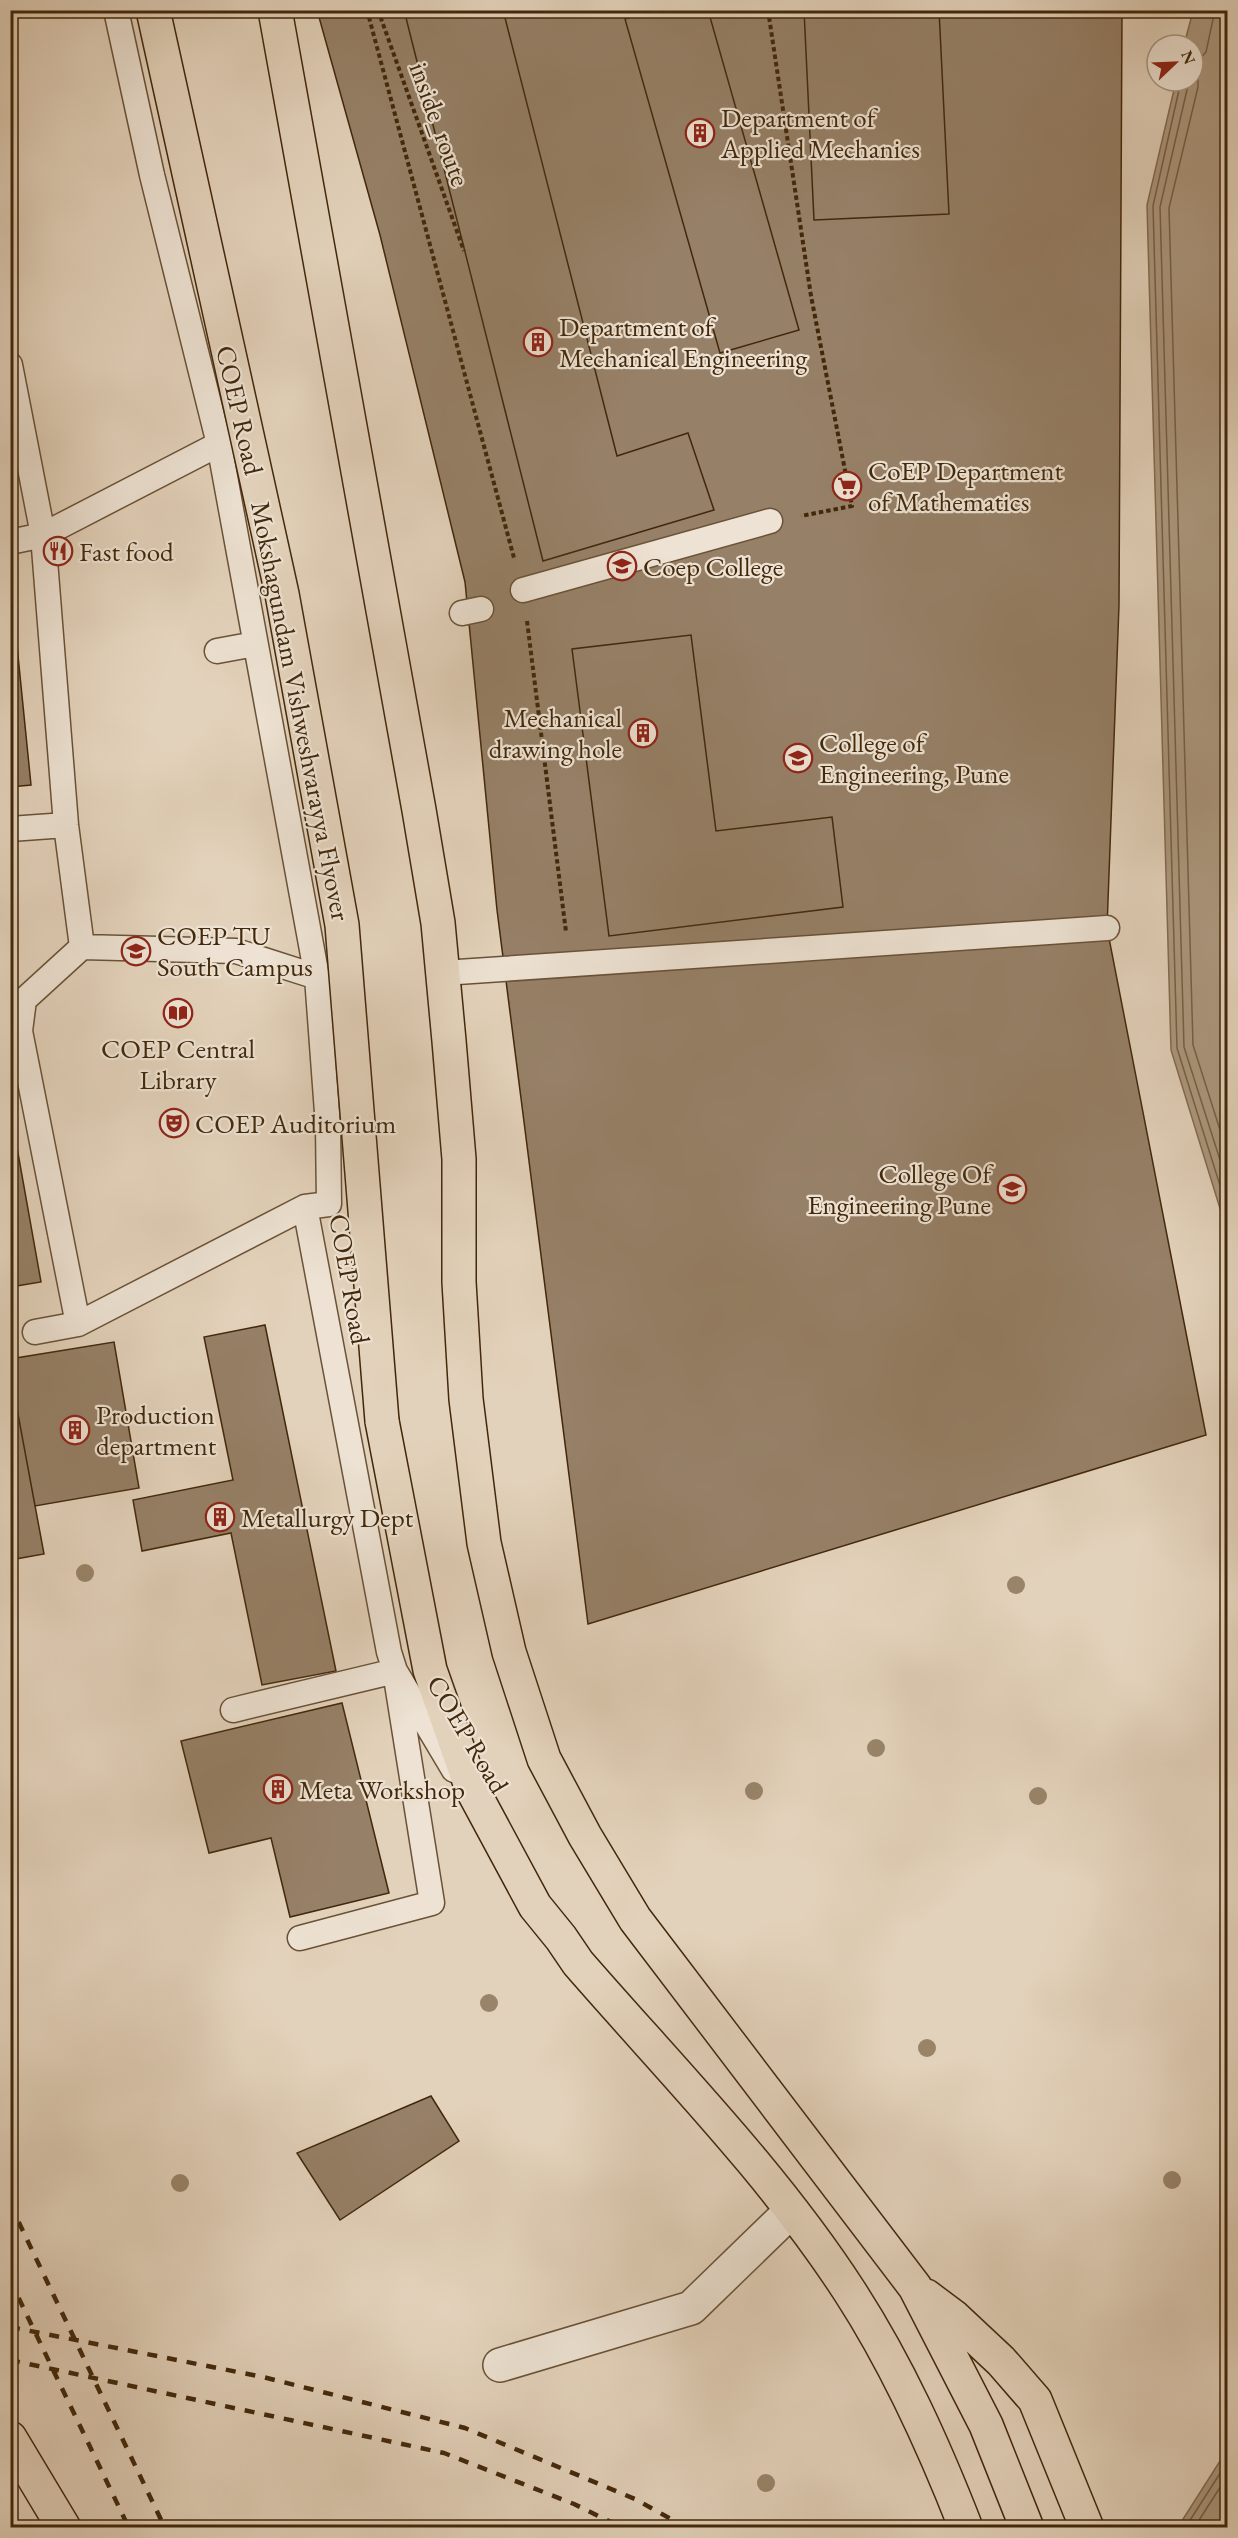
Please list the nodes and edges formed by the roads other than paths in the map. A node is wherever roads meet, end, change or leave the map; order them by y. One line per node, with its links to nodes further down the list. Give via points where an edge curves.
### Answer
1 (116, 10): 5 (lane, COEP Road, via 152,175)
2 (153, 10): 24 (main road, Mokshagundam Vishweshvarayya Flyover, bridge, via 282,594 342,925 382,1421 430,1670 472,1789)
3 (275, 10): 16 (main road, via 419,810)
4 (10, 365): 7 (lane)
5 (219, 444): 7 (lane); 10 (lane, COEP Road)
6 (770, 521): 9 (lane)
7 (43, 535): 8 (lane); 12 (lane)
8 (10, 542)
9 (523, 590)
10 (255, 644): 11 (lane); 17 (lane, COEP Road)
11 (217, 651)
12 (66, 825): 13 (lane); 15 (lane)
13 (10, 829)
14 (1107, 928): 16 (lane)
15 (82, 947): 17 (lane, via 236,951); 18 (lane)
16 (443, 973): 27 (main road, via 459,1159 459,1282 466,1399 484,1543 509,1652 544,1759 635,1919)
17 (317, 977): 19 (lane, COEP Road, via 328,1126 329,1204)
18 (17, 999): 20 (lane)
19 (305, 1207): 20 (lane); 22 (lane, COEP Road)
20 (78, 1324): 21 (lane)
21 (35, 1332)
22 (395, 1671): 23 (lane); 24 (lane, COEP Road); 25 (lane, via 432,1903)
23 (233, 1710)
24 (535, 1906): 26 (main road, Mokshagundam Vishweshvarayya Flyover, via 578,1963)
25 (300, 1938)
26 (791, 2211): 28 (street, via 691,2308); 31 (main road, Mokshagundam Vishweshvarayya Flyover, via 849,2290 888,2355 932,2443)
27 (915, 2287): 32 (main road, via 986,2425); 33 (main road, via 1001,2361 1035,2400)
28 (500, 2365)
29 (10, 2438): 30 (main road)
30 (64, 2528)
31 (966, 2528)
32 (1027, 2528)
33 (1088, 2528)

